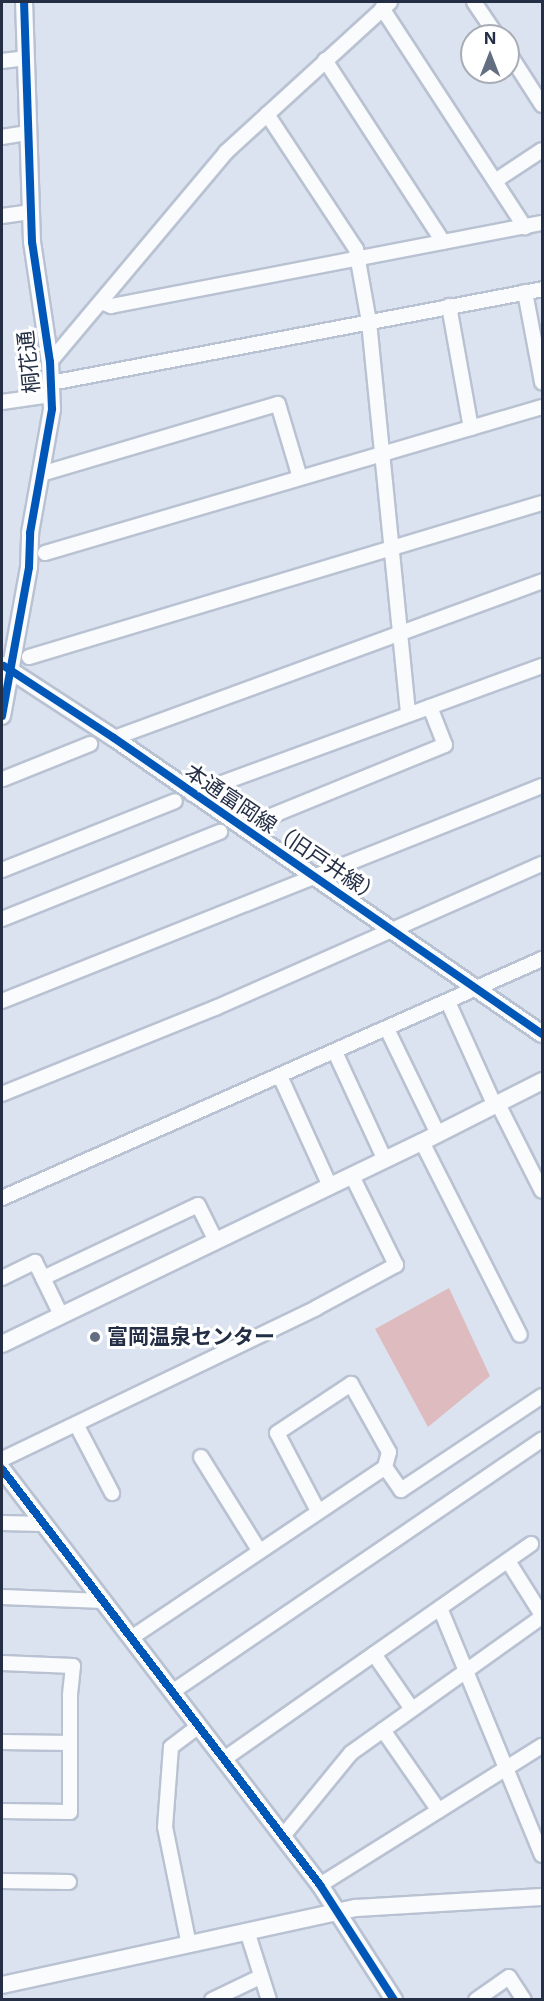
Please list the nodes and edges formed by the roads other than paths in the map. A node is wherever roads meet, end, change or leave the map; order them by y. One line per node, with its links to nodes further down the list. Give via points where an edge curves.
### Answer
1 (24, 2): 5 (street, 桐花通)
2 (474, 2): 4 (street)
3 (386, 5): 6 (street); 14 (street)
4 (489, 24)
5 (26, 58): 7 (street); 11 (street, 桐花通)
6 (325, 60): 10 (street); 19 (street)
7 (2, 61)
8 (520, 70): 9 (street)
9 (543, 105)
10 (267, 114): 20 (street, via 356,249); 23 (street, via 216,163)
11 (28, 133): 12 (street); 15 (street, 桐花通)
12 (2, 137)
13 (543, 150): 14 (street)
14 (495, 181): 18 (street)
15 (30, 212): 16 (street); 26 (street, 桐花通)
16 (2, 216)
17 (543, 223): 18 (street)
18 (525, 226): 19 (street)
19 (444, 242): 20 (street)
20 (357, 259): 23 (street, via 111,306); 25 (street)
21 (543, 289): 22 (street)
22 (525, 292): 24 (street); 27 (street)
23 (100, 302): 26 (street)
24 (448, 306): 25 (street); 31 (street)
25 (369, 322): 28 (street); 32 (street)
26 (50, 362): 28 (street, 桐花通)
27 (543, 382)
28 (51, 389): 29 (street); 33 (street, 桐花通, via 52,409)
29 (2, 402)
30 (543, 407): 31 (street)
31 (471, 428): 32 (street)
32 (383, 454): 34 (street); 36 (street)
33 (41, 474): 34 (street, via 278,404); 42 (street, 桐花通, via 30,533 29,567)
34 (300, 478): 37 (street)
35 (543, 503): 36 (street)
36 (393, 549): 39 (street); 40 (street)
37 (45, 554)
38 (543, 582): 39 (street)
39 (400, 634): 44 (street); 46 (street)
40 (29, 657)
41 (543, 666): 43 (street)
42 (6, 667): 45 (street, 桐花通); 46 (street, 本通富岡線（旧戸井線）)
43 (429, 707): 44 (street); 52 (street, via 445,745)
44 (408, 714): 50 (street)
45 (2, 716)
46 (114, 738): 50 (street, 本通富岡線（旧戸井線）)
47 (90, 744): 48 (street)
48 (3, 779)
49 (543, 786): 56 (street)
50 (192, 794): 52 (street, 本通富岡線（旧戸井線）)
51 (175, 801): 55 (street)
52 (243, 827): 56 (street, 本通富岡線（旧戸井線）)
53 (220, 832): 57 (street)
54 (543, 864): 58 (street)
55 (2, 870)
56 (314, 878): 58 (street, 本通富岡線（旧戸井線）); 61 (street)
57 (2, 920)
58 (392, 930): 60 (street, 本通富岡線（旧戸井線）); 68 (street, via 215,1008)
59 (543, 959): 60 (street)
60 (476, 989): 62 (street); 64 (street, 本通富岡線（旧戸井線）)
61 (2, 1001)
62 (448, 1002): 63 (street); 69 (street)
63 (387, 1029): 65 (street); 70 (street)
64 (543, 1034)
65 (335, 1052): 66 (street); 72 (street)
66 (280, 1076): 74 (street); 76 (street)
67 (543, 1081): 69 (street)
68 (2, 1094)
69 (497, 1105): 70 (street); 75 (street)
70 (438, 1134): 71 (street)
71 (422, 1142): 72 (street); 81 (street)
72 (385, 1160): 73 (street)
73 (352, 1176): 74 (street); 84 (street, via 396,1265)
74 (330, 1186): 77 (street)
75 (542, 1190)
76 (2, 1198)
77 (216, 1241): 79 (street, via 198,1205); 80 (street)
78 (2, 1278): 79 (street, via 35,1262)
79 (43, 1278): 80 (street)
80 (61, 1315): 82 (street)
81 (520, 1335)
82 (2, 1344)
83 (543, 1396): 88 (street, via 401,1490)
84 (76, 1424): 87 (street); 89 (street)
85 (543, 1440): 104 (street)
86 (201, 1456): 94 (street)
87 (3, 1463): 92 (street)
88 (385, 1467): 90 (street); 90 (street, via 389,1452 351,1384 277,1434)
89 (112, 1493)
90 (318, 1511): 94 (street)
91 (2, 1522): 92 (street)
92 (44, 1524): 97 (street)
93 (531, 1544): 95 (street)
94 (259, 1550): 100 (street)
95 (508, 1561): 98 (street); 99 (street)
96 (2, 1597): 97 (street)
97 (104, 1601): 100 (street)
98 (440, 1608): 101 (street); 103 (street)
99 (543, 1616): 103 (street)
100 (131, 1638): 104 (street)
101 (374, 1654): 105 (street); 111 (street)
102 (2, 1663): 109 (street, via 73,1666)
103 (466, 1672): 105 (street); 112 (street)
104 (172, 1692): 106 (street)
105 (412, 1709): 107 (street)
106 (199, 1726): 111 (street); 124 (street, via 171,1747 165,1827)
107 (383, 1730): 114 (street); 116 (street, via 351,1753)
108 (2, 1742): 109 (street)
109 (70, 1743): 113 (street, via 70,1812)
110 (543, 1746): 112 (street)
111 (224, 1759): 116 (street)
112 (505, 1769): 114 (street); 115 (street)
113 (2, 1810)
114 (439, 1811): 120 (street)
115 (537, 1826): 117 (street)
116 (283, 1836): 120 (street)
117 (543, 1855)
118 (2, 1881): 119 (street)
119 (69, 1882)
120 (320, 1885): 122 (street)
121 (543, 1897): 122 (street)
122 (339, 1912): 123 (street); 127 (street)
123 (247, 1931): 124 (street); 125 (street)
124 (189, 1945): 126 (street)
125 (260, 1977): 128 (street); 129 (street)
126 (2, 1985)
127 (390, 1998)
128 (212, 2000)
129 (269, 2000)
130 (476, 2000): 131 (street, via 509,1977)
131 (524, 2000)

